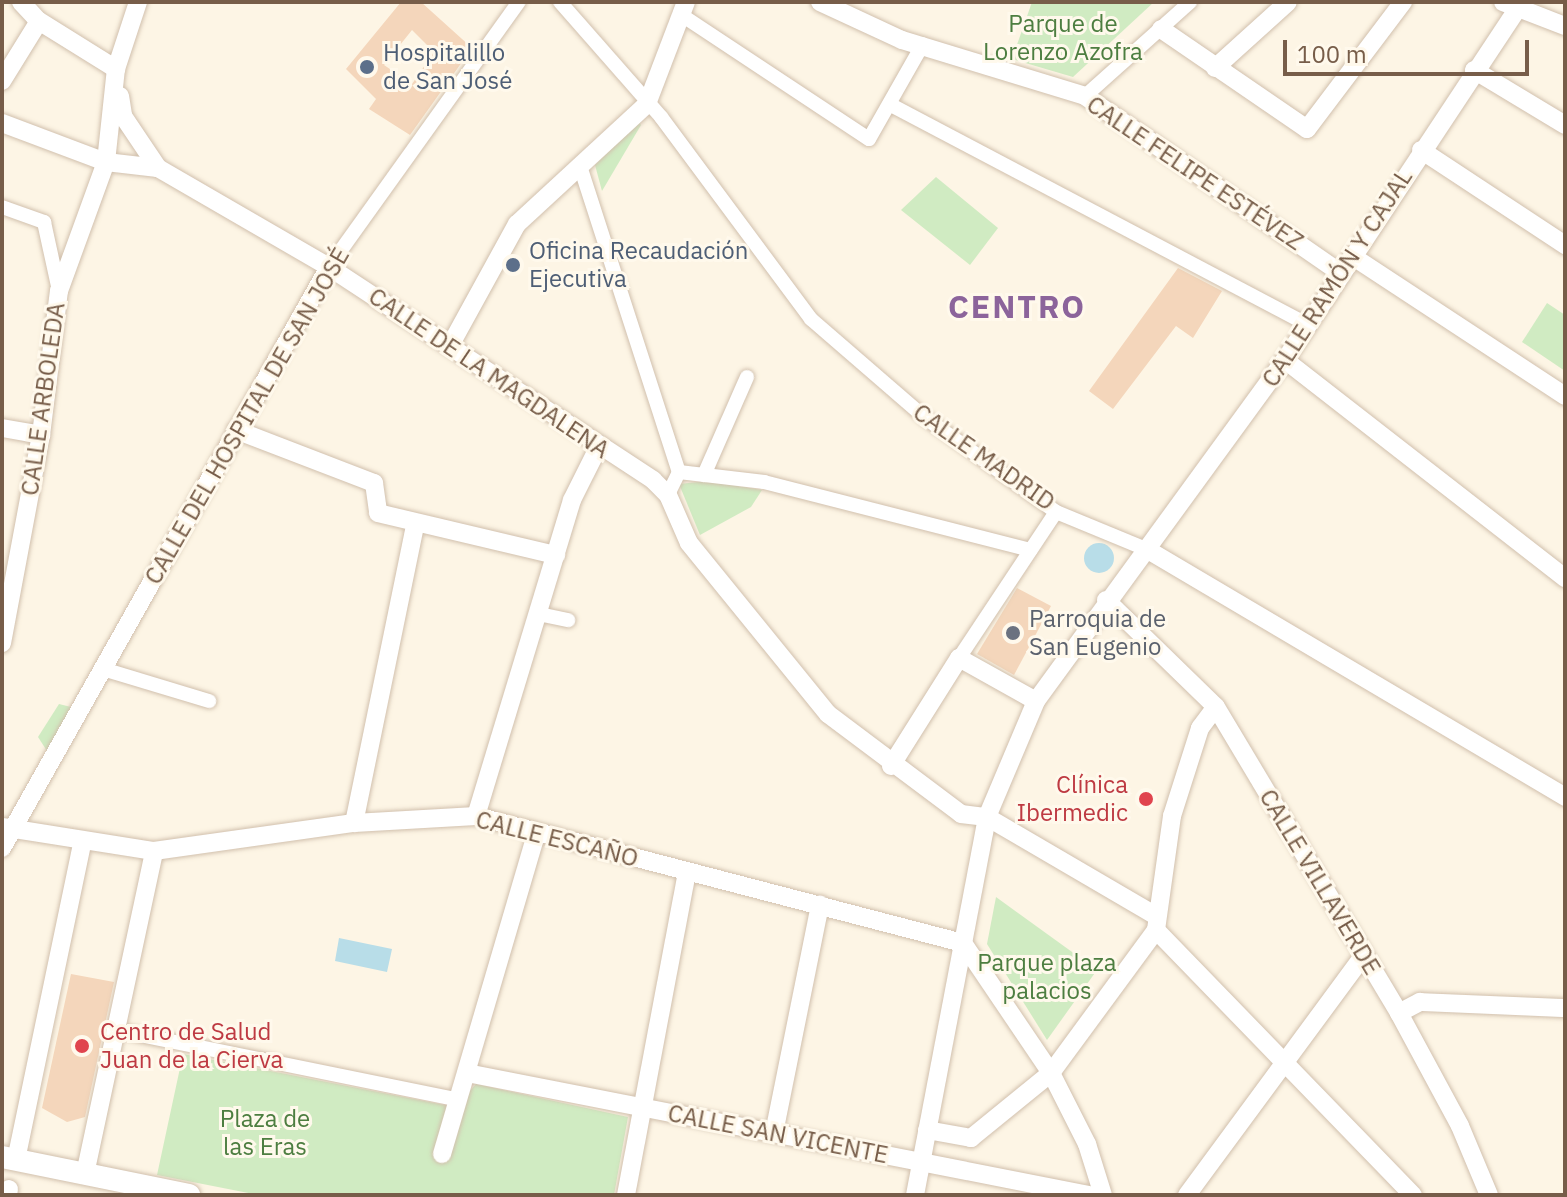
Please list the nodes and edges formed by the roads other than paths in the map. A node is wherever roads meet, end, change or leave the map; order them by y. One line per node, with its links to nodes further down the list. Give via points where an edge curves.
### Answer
1 (21, 2): 11 (street)
2 (138, 2): 16 (street)
3 (519, 2): 31 (street, CALLE DEL HOSPITAL DE SAN JOSÉ)
4 (560, 2): 20 (street, CALLE MADRID)
5 (820, 2): 14 (street, CALLE FELIPE ESTÉVEZ)
6 (1190, 2): 13 (street)
7 (1288, 2): 15 (street)
8 (1403, 2): 15 (street, via 1307,129)
9 (1514, 5): 12 (street); 17 (street, CALLE RAMÓN Y CAJAL)
10 (684, 9): 20 (street); 21 (street, via 869,139)
11 (39, 21): 16 (street); 18 (street)
12 (1565, 26)
13 (1161, 29): 15 (street); 19 (street)
14 (923, 44): 19 (street, CALLE FELIPE ESTÉVEZ); 21 (street)
15 (1215, 68)
16 (116, 69): 25 (street, CALLE ARBOLEDA); 27 (street, via 123,116)
17 (1474, 70): 23 (street); 24 (street, CALLE RAMÓN Y CAJAL)
18 (2, 81)
19 (1085, 96): 32 (street, CALLE FELIPE ESTÉVEZ)
20 (647, 104): 26 (street); 46 (street, CALLE MADRID, via 811,319 924,417)
21 (891, 105): 34 (street)
22 (2, 123): 25 (street, CALLE DE LA MAGDALENA)
23 (1565, 125)
24 (1421, 150): 29 (street); 30 (street, CALLE RAMÓN Y CAJAL)
25 (106, 162): 27 (street, CALLE DE LA MAGDALENA); 33 (street, CALLE ARBOLEDA)
26 (580, 166): 35 (street, via 517,224); 43 (street)
27 (158, 168): 31 (street, CALLE DE LA MAGDALENA)
28 (2, 207): 33 (street, via 44,222)
29 (1565, 245)
30 (1352, 256): 32 (street, CALLE RAMÓN Y CAJAL); 38 (street)
31 (329, 267): 35 (street, CALLE DE LA MAGDALENA); 40 (street, CALLE DEL HOSPITAL DE SAN JOSÉ)
32 (1341, 273): 34 (street, CALLE RAMÓN Y CAJAL)
33 (59, 291): 41 (street, CALLE ARBOLEDA)
34 (1308, 325): 36 (street, CALLE RAMÓN Y CAJAL)
35 (451, 344): 42 (street, CALLE DE LA MAGDALENA)
36 (1285, 360): 49 (street, CALLE RAMÓN Y CAJAL); 51 (street)
37 (747, 377): 44 (street)
38 (1565, 396)
39 (2, 428): 41 (street)
40 (236, 430): 47 (street, via 374,483 378,513); 57 (street, CALLE DEL HOSPITAL DE SAN JOSÉ)
41 (41, 435): 55 (street, CALLE ARBOLEDA)
42 (598, 448): 45 (street, CALLE DE LA MAGDALENA); 50 (street, via 572,500)
43 (679, 472): 44 (street); 45 (street)
44 (704, 475): 48 (street, via 764,482)
45 (668, 495): 61 (street, via 689,543 808,692)
46 (1056, 512): 48 (street); 49 (street, CALLE MADRID)
47 (415, 525): 50 (street); 65 (street)
48 (1030, 550): 56 (street)
49 (1148, 550): 52 (street, CALLE RAMÓN Y CAJAL); 62 (street, CALLE MADRID)
50 (556, 555): 53 (street)
51 (1565, 578)
52 (1106, 600): 59 (street, CALLE RAMÓN Y CAJAL); 60 (street, CALLE VILLAVERDE)
53 (539, 614): 54 (street); 63 (street)
54 (568, 620)
55 (2, 643)
56 (959, 658): 59 (street); 61 (street)
57 (103, 669): 58 (street); 66 (street, CALLE DEL HOSPITAL DE SAN JOSÉ)
58 (209, 701)
59 (1036, 701): 64 (street, CALLE RAMÓN Y CAJAL)
60 (1216, 707): 73 (street, via 1200,728 1172,816); 75 (street, CALLE VILLAVERDE)
61 (891, 766): 64 (street, via 961,814)
62 (1565, 797)
63 (476, 816): 65 (street, CALLE ESCAÑO); 67 (street, CALLE ESCAÑO)
64 (987, 817): 73 (street); 74 (street, CALLE RAMÓN Y CAJAL)
65 (354, 823): 70 (street, CALLE ESCAÑO)
66 (7, 828): 68 (street, CALLE ESCAÑO); 69 (street, CALLE DEL HOSPITAL DE SAN JOSÉ)
67 (536, 835): 71 (street, CALLE ESCAÑO); 80 (street)
68 (82, 844): 70 (street, CALLE ESCAÑO); 87 (street)
69 (2, 848)
70 (154, 851): 78 (street)
71 (687, 872): 72 (street, CALLE ESCAÑO); 83 (street)
72 (820, 905): 74 (street, CALLE ESCAÑO); 85 (street)
73 (1155, 923): 79 (street); 81 (street)
74 (963, 943): 81 (street); 84 (street, CALLE RAMÓN Y CAJAL)
75 (1363, 956): 77 (street, CALLE VILLAVERDE); 79 (street)
76 (1565, 1008): 77 (street, via 1420,1002)
77 (1399, 1013): 97 (street, CALLE VILLAVERDE, via 1460,1126)
78 (116, 1030): 82 (street); 89 (street)
79 (1280, 1062): 95 (street); 96 (street)
80 (467, 1073): 82 (street); 83 (street, CALLE SAN VICENTE)
81 (1051, 1073): 84 (street, via 971,1138); 94 (street, via 1087,1144)
82 (456, 1099): 86 (street)
83 (643, 1107): 85 (street, CALLE SAN VICENTE); 91 (street)
84 (927, 1130): 88 (street, CALLE RAMÓN Y CAJAL)
85 (774, 1133): 88 (street, CALLE SAN VICENTE)
86 (442, 1154)
87 (9, 1159): 89 (street)
88 (921, 1162): 92 (street, CALLE RAMÓN Y CAJAL); 93 (street, CALLE SAN VICENTE)
89 (85, 1174): 90 (street)
90 (189, 1195)
91 (626, 1195)
92 (915, 1195)
93 (1089, 1195)
94 (1103, 1195)
95 (1187, 1195)
96 (1413, 1195)
97 (1489, 1195)

